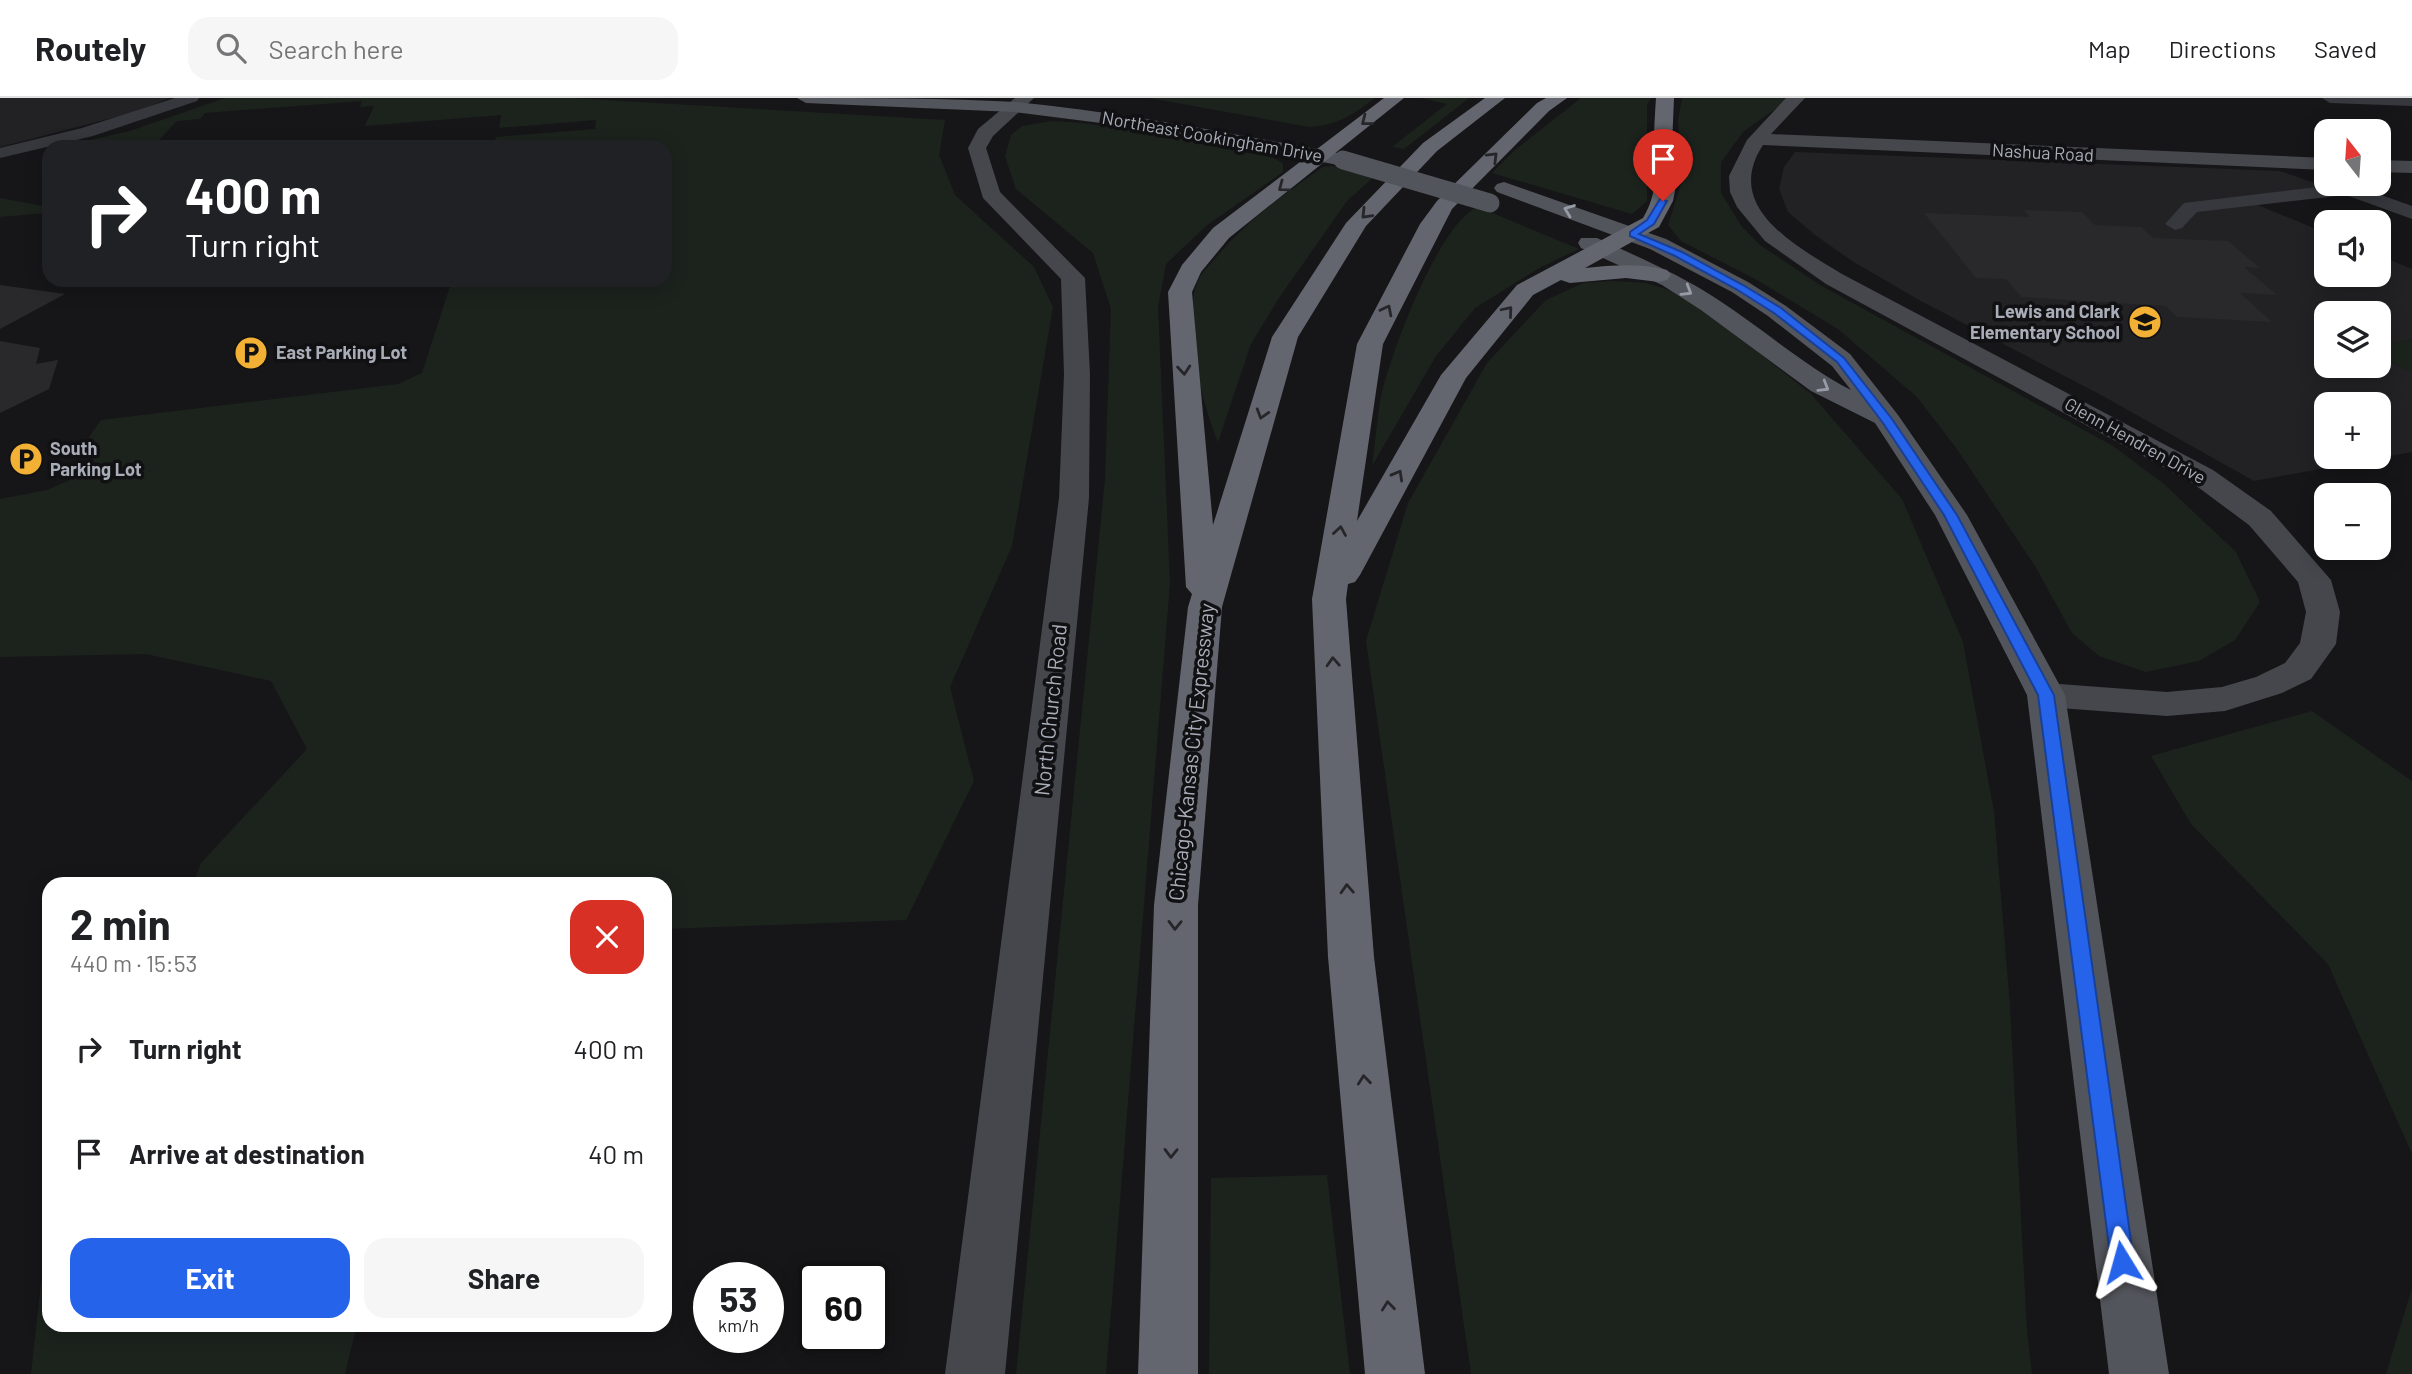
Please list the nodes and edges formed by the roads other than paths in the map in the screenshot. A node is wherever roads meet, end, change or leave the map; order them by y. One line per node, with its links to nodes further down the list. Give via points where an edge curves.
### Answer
1 (191, 98): 16 (street)
2 (806, 98): 10 (main road, Northeast Cookingham Drive)
3 (1089, 98): 13 (main road)
4 (1395, 98): 18 (highway, one-way to 18)
5 (1496, 98): 36 (highway, Chicago-Kansas City Expressway, one-way to 36, via 1430,147 1357,223 1285,337)
6 (1558, 98): 35 (highway, one-way to 6, via 1370,344 1444,205 1543,107)
7 (1665, 98): 30 (highway, via 1667,180 1663,201 1651,222)
8 (1796, 98): 15 (street, Glenn Hendren Drive)
9 (2330, 98): 12 (street)
10 (829, 99): 11 (main road, Northeast Cookingham Drive); 14 (main road, via 956,114)
11 (1028, 101): 13 (main road, Northeast Cookingham Drive); 14 (street); 18 (main road, Northeast Cookingham Drive)
12 (2412, 101)
13 (1116, 106): 18 (main road, Northeast Cookingham Drive, via 1219,120)
14 (985, 133): 38 (street, North Church Road, via 977,148 990,194 1073,278 1077,374 1074,498)
15 (1759, 139): 20 (street, Nashua Road); 37 (street, Glenn Hendren Drive, via 1742,166 1740,189 1755,216 1799,258 2202,476 2260,518 2315,580 2323,612 2318,644 2298,671 2269,685 2225,699 2167,704)
16 (54, 140)
17 (42, 143): 19 (street)
18 (1340, 152): 26 (main road, Northeast Cookingham Drive, bridge); 36 (highway, one-way to 36, via 1222,233 1190,270 1181,292)
19 (0, 153)
20 (2275, 162): 21 (street, Nashua Road); 24 (street)
21 (2314, 164)
22 (2391, 166): 23 (street)
23 (2412, 167)
24 (2314, 177)
25 (2314, 190): 29 (street, via 2191,206)
26 (1497, 196): 30 (main road, Northeast Cookingham Drive, one-way to 26); 31 (main road, Northeast Cookingham Drive)
27 (2367, 196): 28 (street)
28 (2412, 213)
29 (2175, 224)
30 (1633, 234): 31 (highway); 34 (main road, Northeast Cookingham Drive, via 1691,260 1777,311 1840,360)
31 (1604, 249): 32 (main road, Northeast Cookingham Drive); 33 (highway)
32 (1659, 275): 33 (highway, via 1603,272); 34 (main road, Northeast Cookingham Drive, one-way to 34, via 1710,305 1820,385)
33 (1541, 282): 35 (highway, one-way to 33, via 1454,375 1525,290)
34 (1888, 421): 37 (main road, Northeast Cookingham Drive, via 1951,515)
35 (1329, 599): 40 (highway, one-way to 35, via 1351,957)
36 (1205, 607): 39 (highway, Chicago-Kansas City Expressway, one-way to 39, via 1176,905)
37 (2046, 695): 41 (main road)
38 (975, 1374)
39 (1168, 1374)
40 (1395, 1374)
41 (2139, 1374)

